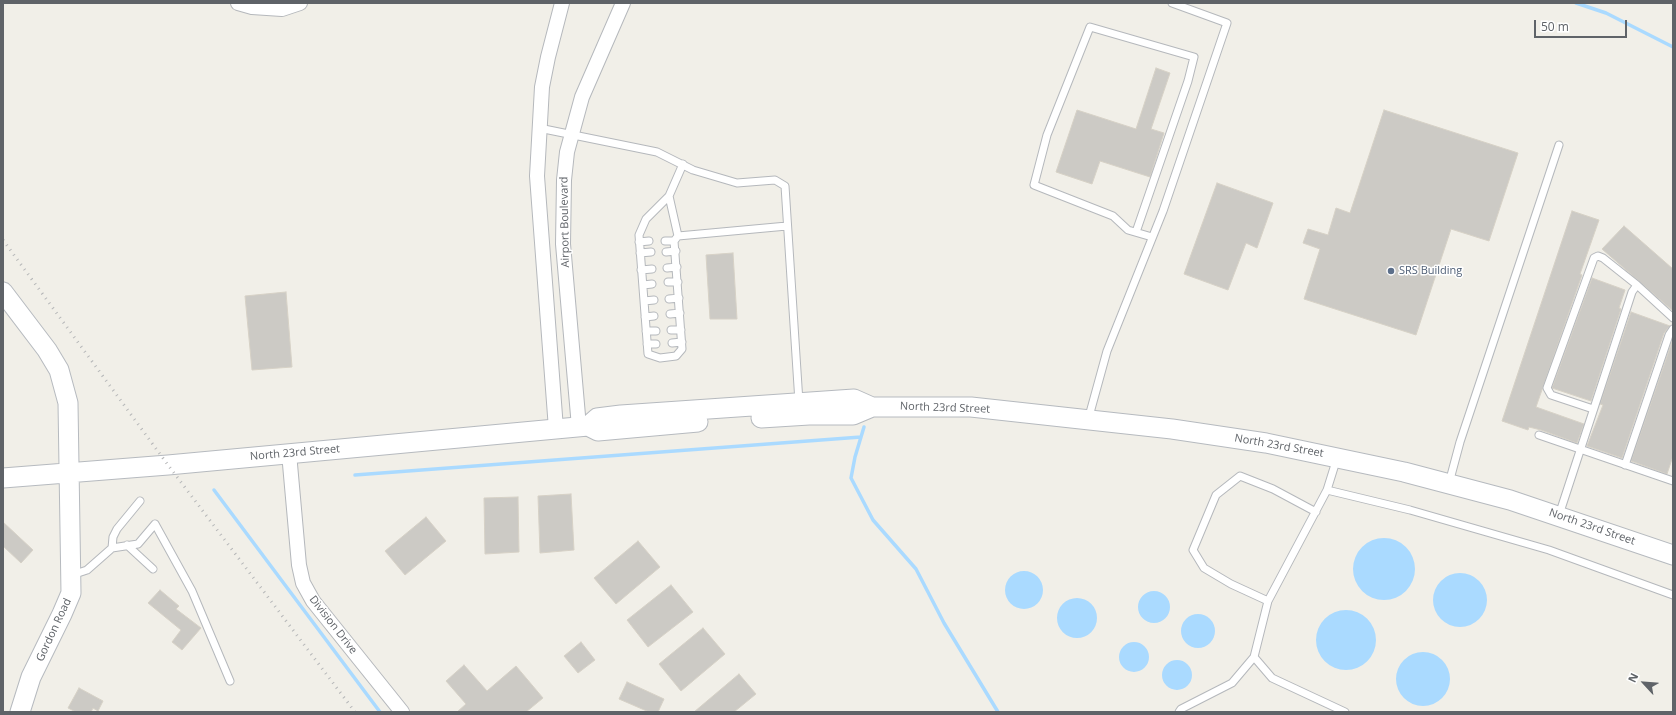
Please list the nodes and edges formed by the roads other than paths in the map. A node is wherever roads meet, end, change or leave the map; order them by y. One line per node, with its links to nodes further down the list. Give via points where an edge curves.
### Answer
1 (238, 3): 2 (street, via 252,7 282,9)
2 (300, 3)
3 (562, 3): 6 (street, Airport Boulevard, via 542,87)
4 (623, 3): 7 (street, Airport Boulevard, via 582,97)
5 (1172, 3): 13 (lane, via 1227,23)
6 (539, 128): 7 (lane); 55 (street, Airport Boulevard, via 538,203)
7 (571, 133): 9 (lane, via 658,152); 54 (street, Airport Boulevard, via 564,180 563,244)
8 (1559, 145): 64 (lane, via 1460,442)
9 (683, 164): 10 (lane); 11 (lane, via 693,170 737,183 775,180 785,186)
10 (669, 196): 14 (lane); 16 (lane, via 646,219 638,235)
11 (787, 226): 14 (lane); 50 (lane)
12 (1136, 232): 12 (lane, via 1128,230 1114,216 1034,185 1047,135 1090,27 1194,57); 13 (lane)
13 (1152, 237): 53 (lane, via 1107,351)
14 (676, 238): 15 (lane); 18 (lane)
15 (665, 241)
16 (639, 242): 17 (lane); 21 (lane)
17 (649, 242)
18 (676, 251): 20 (lane); 22 (lane)
19 (651, 252): 21 (lane)
20 (666, 252)
21 (640, 253): 25 (lane)
22 (677, 267): 23 (lane); 27 (lane)
23 (667, 268)
24 (652, 269): 25 (lane)
25 (641, 270): 29 (lane)
26 (668, 282): 27 (lane)
27 (678, 282): 32 (lane)
28 (652, 284): 29 (lane)
29 (643, 285): 35 (lane)
30 (1637, 285): 40 (lane); 52 (lane, via 1632,292); 52 (lane, via 1603,258 1598,256 1591,263 1547,388 1551,395)
31 (3, 292): 61 (main road, Gordon Road, via 47,350 63,379 68,403)
32 (679, 298): 33 (lane); 36 (lane)
33 (669, 299)
34 (654, 300): 35 (lane)
35 (644, 301): 39 (lane)
36 (680, 313): 37 (lane); 43 (lane)
37 (670, 314)
38 (654, 316): 39 (lane)
39 (645, 317): 44 (lane)
40 (1673, 318)
41 (1673, 329): 60 (lane)
42 (671, 330): 43 (lane)
43 (681, 330): 46 (lane)
44 (646, 331): 45 (lane); 48 (lane)
45 (656, 331)
46 (682, 342): 47 (lane); 48 (lane, via 682,349 676,356 660,358 648,354)
47 (672, 343)
48 (647, 344): 49 (lane)
49 (656, 344)
50 (799, 402): 51 (main road, North 23rd Street, via 854,399); 54 (main road, North 23rd Street, via 621,415 597,418)
51 (872, 407): 53 (main road, North 23rd Street, via 971,407); 54 (main road, North 23rd Street, via 853,415 809,415 598,431)
52 (1593, 409): 57 (lane)
53 (1088, 420): 59 (main road, North 23rd Street, via 1196,432)
54 (583, 427): 55 (main road, North 23rd Street)
55 (556, 430): 58 (main road, North 23rd Street)
56 (1539, 435): 57 (lane)
57 (1580, 448): 60 (lane); 68 (lane)
58 (289, 454): 61 (main road, North 23rd Street); 79 (street, Division Drive, via 299,565 303,583 313,601)
59 (1338, 457): 64 (main road, North 23rd Street); 65 (lane)
60 (1625, 465): 63 (lane)
61 (69, 472): 62 (main road, North 23rd Street); 73 (main road, Gordon Road)
62 (3, 478)
63 (1672, 478)
64 (1449, 483): 68 (main road, North 23rd Street)
65 (1327, 490): 67 (lane); 74 (lane, via 1410,510 1549,550)
66 (140, 501): 70 (lane, via 117,530)
67 (1316, 512): 75 (lane); 75 (lane, via 1273,489 1240,476 1216,495 1193,550 1204,568)
68 (1558, 515): 71 (main road, North 23rd Street)
69 (127, 545): 70 (lane); 72 (lane); 77 (lane, via 138,544 155,524 192,591)
70 (112, 548): 73 (lane, via 87,570)
71 (1673, 555)
72 (153, 569)
73 (71, 575): 78 (main road, Gordon Road, via 69,599 31,677)
74 (1673, 595)
75 (1268, 601): 76 (lane)
76 (1254, 657): 80 (lane, via 1232,683 1181,708); 81 (lane, via 1272,678)
77 (230, 682)
78 (20, 712)
79 (402, 712)
80 (1179, 712)
81 (1344, 712)

